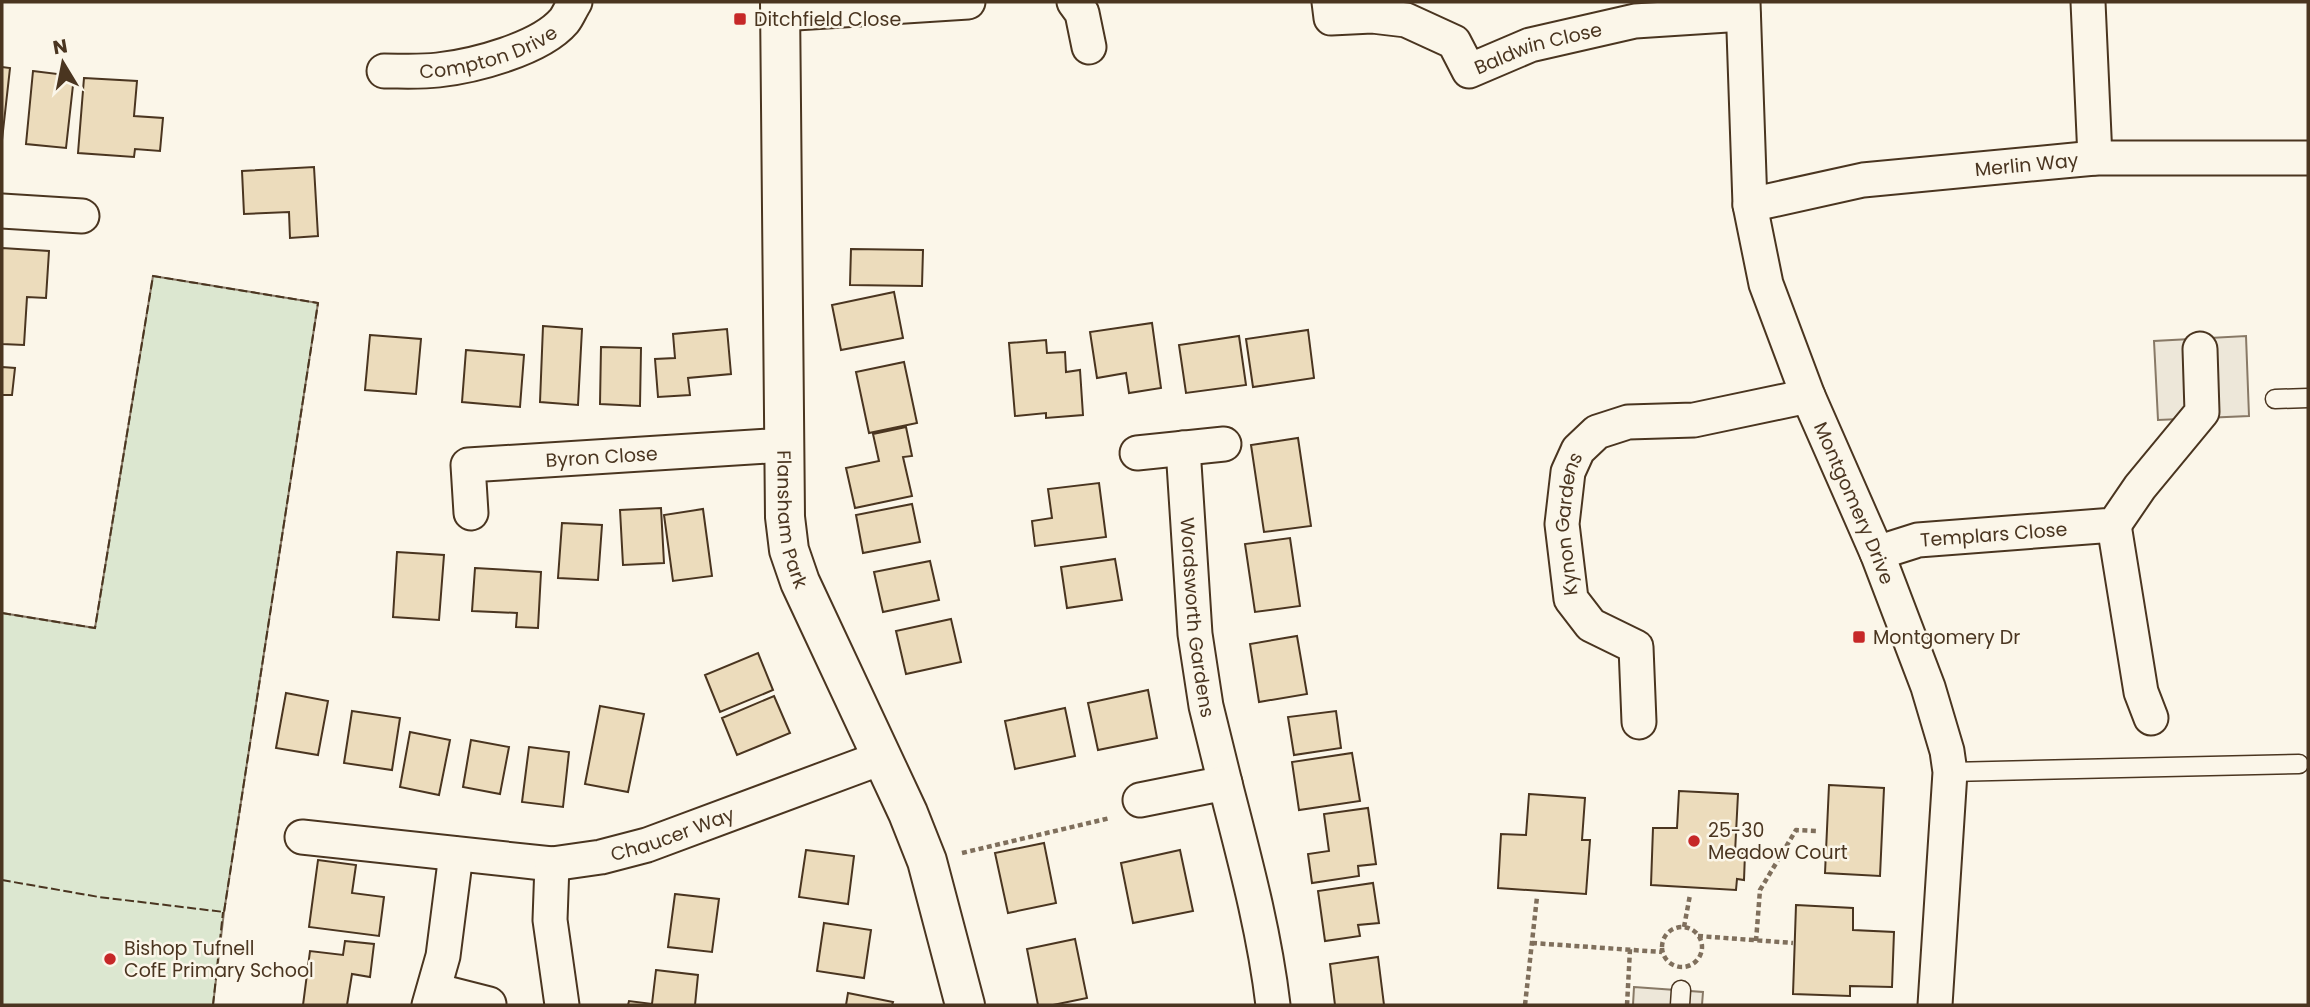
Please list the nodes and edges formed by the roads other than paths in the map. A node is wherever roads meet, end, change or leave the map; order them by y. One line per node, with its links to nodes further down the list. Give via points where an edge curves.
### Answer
1 (575, 2): 9 (street, Compton Drive, via 564,21 514,51 436,71)
2 (968, 2): 6 (street)
3 (1074, 2): 8 (street, via 1082,13)
4 (1329, 2): 7 (street, Baldwin Close, via 1331,18 1406,20 1454,42 1469,71 1530,45 1635,21)
5 (2088, 2): 10 (street)
6 (780, 8): 20 (street, Flansham Park)
7 (1743, 8): 12 (street, Montgomery Drive)
8 (1089, 47)
9 (384, 71)
10 (2095, 158): 11 (street, Merlin Way); 12 (street, Merlin Way, via 1863,180)
11 (2308, 158)
12 (1750, 205): 16 (street, Montgomery Drive, via 1766,284)
13 (2, 211): 14 (street)
14 (82, 216)
15 (2200, 349): 24 (street, via 2202,412)
16 (1808, 396): 25 (street, Montgomery Drive); 27 (street, Kynon Gardens, via 1694,420 1628,422 1597,432 1577,450 1568,472 1562,524 1571,599 1591,625 1636,646)
17 (2308, 398): 18 (lane)
18 (2274, 399)
19 (1224, 444): 21 (street)
20 (785, 445): 23 (street, Byron Close, via 468,465); 28 (street, Flansham Park, via 785,517 793,560)
21 (1183, 448): 22 (street); 31 (street, Wordsworth Gardens, via 1195,634)
22 (1137, 453)
23 (471, 513)
24 (2114, 526): 25 (street, Templars Close, via 1917,540); 26 (street, via 2141,692)
25 (1877, 553): 30 (street, Montgomery Drive, via 1928,687)
26 (2151, 718)
27 (1639, 722)
28 (881, 758): 35 (street, Chaucer Way, via 647,845 601,858); 39 (street, Flansham Park, via 927,861)
29 (2299, 764): 30 (lane)
30 (1950, 772): 41 (street, Montgomery Drive)
31 (1224, 783): 32 (street); 40 (street, Wordsworth Gardens, via 1256,901)
32 (1140, 800)
33 (302, 837): 34 (street, Chaucer Way)
34 (456, 854): 35 (street, Chaucer Way); 36 (street, via 443,956)
35 (552, 864): 38 (street, via 550,920)
36 (432, 998): 37 (street)
37 (489, 1004)
38 (562, 1005)
39 (965, 1005)
40 (1273, 1005)
41 (1935, 1005)

